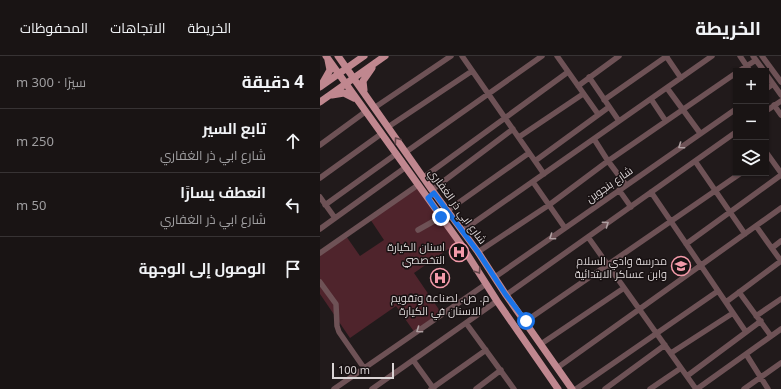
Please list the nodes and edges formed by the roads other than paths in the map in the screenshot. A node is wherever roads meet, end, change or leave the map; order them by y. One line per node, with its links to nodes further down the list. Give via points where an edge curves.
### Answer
1 (326, 56): 21 (main road, شارع ابي ذر الغفاري); 32 (main road, via 330,70)
2 (339, 56): 3 (main road, via 351,59); 16 (main road, شارع ابي ذر الغفاري)
3 (363, 56): 16 (main road)
4 (385, 56): 15 (main road)
5 (451, 56): 46 (street)
6 (462, 56): 19 (street)
7 (542, 56): 35 (street)
8 (557, 56): 20 (street)
9 (619, 56): 23 (street)
10 (666, 56): 25 (street); 40 (street)
11 (712, 56): 25 (street)
12 (740, 56): 17 (street)
13 (762, 56): 27 (street)
14 (755, 58): 17 (street); 18 (street)
15 (374, 64): 24 (main road); 34 (main road, via 363,82)
16 (346, 68): 21 (main road); 24 (main road, شارع ابي ذر الغفاري)
17 (748, 68)
18 (762, 68)
19 (472, 71): 35 (street); 56 (street)
20 (568, 72): 30 (street); 53 (street)
21 (339, 74): 28 (main road, شارع ابي ذر الغفاري); 32 (main road)
22 (733, 75): 47 (street)
23 (589, 77): 30 (street); 40 (street)
24 (354, 78): 28 (main road); 34 (main road, شارع ابي ذر الغفاري)
25 (681, 78): 33 (street)
26 (769, 78): 29 (street)
27 (780, 79)
28 (346, 84): 38 (main road); 41 (main road, شارع ابي ذر الغفاري)
29 (773, 84): 31 (street); 37 (street)
30 (578, 86): 36 (street)
31 (769, 86)
32 (320, 87)
33 (667, 88): 39 (street); 47 (street)
34 (365, 94): 46 (main road, شارع ابي ذر الغفاري)
35 (488, 94): 53 (street); 64 (street)
36 (583, 94): 51 (street); 61 (street)
37 (781, 95)
38 (328, 96): 41 (main road, via 344,93); 43 (main road)
39 (651, 99): 54 (street); 55 (street)
40 (604, 100): 45 (street)
41 (358, 101): 50 (main road, شارع ابي ذر الغفاري)
42 (781, 101): 44 (street)
43 (320, 102)
44 (774, 105): 48 (street); 52 (street)
45 (609, 107): 51 (street); 55 (street)
46 (374, 108): 56 (main road, شارع ابي ذر الغفاري)
47 (682, 108): 54 (street); 58 (street)
48 (769, 109)
49 (733, 111): 58 (street, شارع بنجوين)
50 (365, 112): 59 (main road, شارع ابي ذر الغفاري); 63 (street)
51 (598, 114): 68 (street)
52 (781, 115)
53 (505, 118): 57 (street); 75 (street)
54 (665, 120): 69 (street)
55 (619, 121): 62 (street)
56 (388, 127): 64 (main road, شارع ابي ذر الغفاري, one-way to 56)
57 (513, 129): 61 (street); 81 (street)
58 (700, 133): 79 (street, شارع بنجوين, one-way to 79)
59 (381, 134): 66 (main road, شارع ابي ذر الغفاري); 76 (street)
60 (733, 134): 70 (street)
61 (519, 137): 65 (street)
62 (594, 139): 69 (street); 72 (street)
63 (320, 145)
64 (406, 152): 75 (main road, شارع ابي ذر الغفاري)
65 (530, 153): 68 (street); 90 (street)
66 (396, 154): 71 (main road, شارع ابي ذر الغفاري); 86 (street)
67 (769, 157): 73 (street)
68 (535, 161): 72 (street)
69 (608, 161): 79 (street); 87 (street)
70 (695, 161): 82 (street); 83 (street)
71 (406, 167): 78 (main road, شارع ابي ذر الغفاري); 93 (street)
72 (544, 174): 77 (street)
73 (781, 174): 91 (street)
74 (737, 176): 82 (street)
75 (424, 177): 81 (main road, شارع ابي ذر الغفاري)
76 (320, 178)
77 (533, 182): 87 (street); 99 (street)
78 (418, 185): 85 (main road, شارع ابي ذر الغفاري); 106 (street)
79 (626, 185): 80 (street, شارع بنجوين)
80 (619, 190): 88 (street); 96 (street, شارع بنجوين)
81 (433, 191): 85 (main road); 90 (main road, شارع ابي ذر الغفاري)
82 (715, 191): 91 (street); 94 (street)
83 (651, 192): 88 (street); 94 (street)
84 (320, 197): 86 (street)
85 (428, 198): 92 (main road, شارع ابي ذر الغفاري)
86 (325, 205): 93 (street)
87 (549, 205): 96 (street); 105 (street)
88 (631, 207): 101 (street, one-way to 88)
89 (781, 208): 95 (street)
90 (447, 211): 99 (main road, شارع ابي ذر الغفاري)
91 (730, 212): 100 (street); 103 (street)
92 (441, 217): 98 (street); 112 (main road, شارع ابي ذر الغفاري, one-way to 112)
93 (335, 218): 97 (street)
94 (671, 221): 103 (street); 108 (street)
95 (756, 226): 100 (street); 104 (street)
96 (565, 228): 110 (street, شارع بنجوين, one-way to 110)
97 (320, 229)
98 (418, 230)
99 (462, 232): 105 (main road, شارع ابي ذر الغفاري)
100 (745, 234): 109 (street)
101 (588, 237): 108 (street); 116 (street)
102 (781, 241): 104 (street)
103 (686, 244): 109 (street)
104 (772, 248): 107 (street)
105 (478, 252): 110 (main road, شارع ابي ذر الغفاري)
106 (320, 253)
107 (781, 261): 115 (street)
108 (607, 265): 113 (street); 123 (street)
109 (701, 266): 114 (street); 120 (street)
110 (495, 278): 116 (main road, شارع ابي ذر الغفاري)
111 (320, 282): 137 (street, via 336,304 339,332)
112 (486, 284): 118 (main road, شارع ابي ذر الغفاري); 137 (street, one-way to 137)
113 (624, 288): 120 (street); 130 (street)
114 (718, 291): 119 (street); 128 (street)
115 (739, 292): 119 (street); 122 (street)
116 (506, 295): 123 (main road, شارع ابي ذر الغفاري)
117 (781, 299): 122 (street)
118 (497, 300): 125 (street); 148 (main road, شارع ابي ذر الغفاري)
119 (726, 302): 121 (street)
120 (639, 309): 128 (street); 138 (street)
121 (733, 313): 127 (street); 133 (street)
122 (756, 316): 124 (street)
123 (526, 321): 130 (main road, شارع ابي ذر الغفاري)
124 (760, 321): 127 (street); 129 (street)
125 (466, 323): 132 (street); 135 (street)
126 (781, 329): 129 (street)
127 (746, 332): 141 (street)
128 (656, 334): 131 (street); 150 (street)
129 (771, 336): 134 (street)
130 (541, 344): 138 (main road, شارع ابي ذر الغفاري)
131 (665, 345): 133 (street); 151 (street)
132 (486, 350): 140 (street); 145 (street)
133 (670, 353): 139 (street)
134 (746, 354): 142 (street); 153 (street)
135 (413, 360): 144 (street); 145 (street)
136 (781, 363): 142 (street)
137 (364, 368): 143 (street)
138 (557, 368): 149 (main road, شارع ابي ذر الغفاري)
139 (681, 368): 141 (street); 152 (street)
140 (501, 370): 146 (street); 147 (street)
141 (687, 376): 153 (street)
142 (761, 377): 154 (street); 155 (street)
143 (334, 389)
144 (372, 389)
145 (433, 389)
146 (476, 389)
147 (514, 389)
148 (558, 389)
149 (572, 389)
150 (576, 389)
151 (605, 389)
152 (650, 389)
153 (696, 389)
154 (744, 389)
155 (768, 389)

